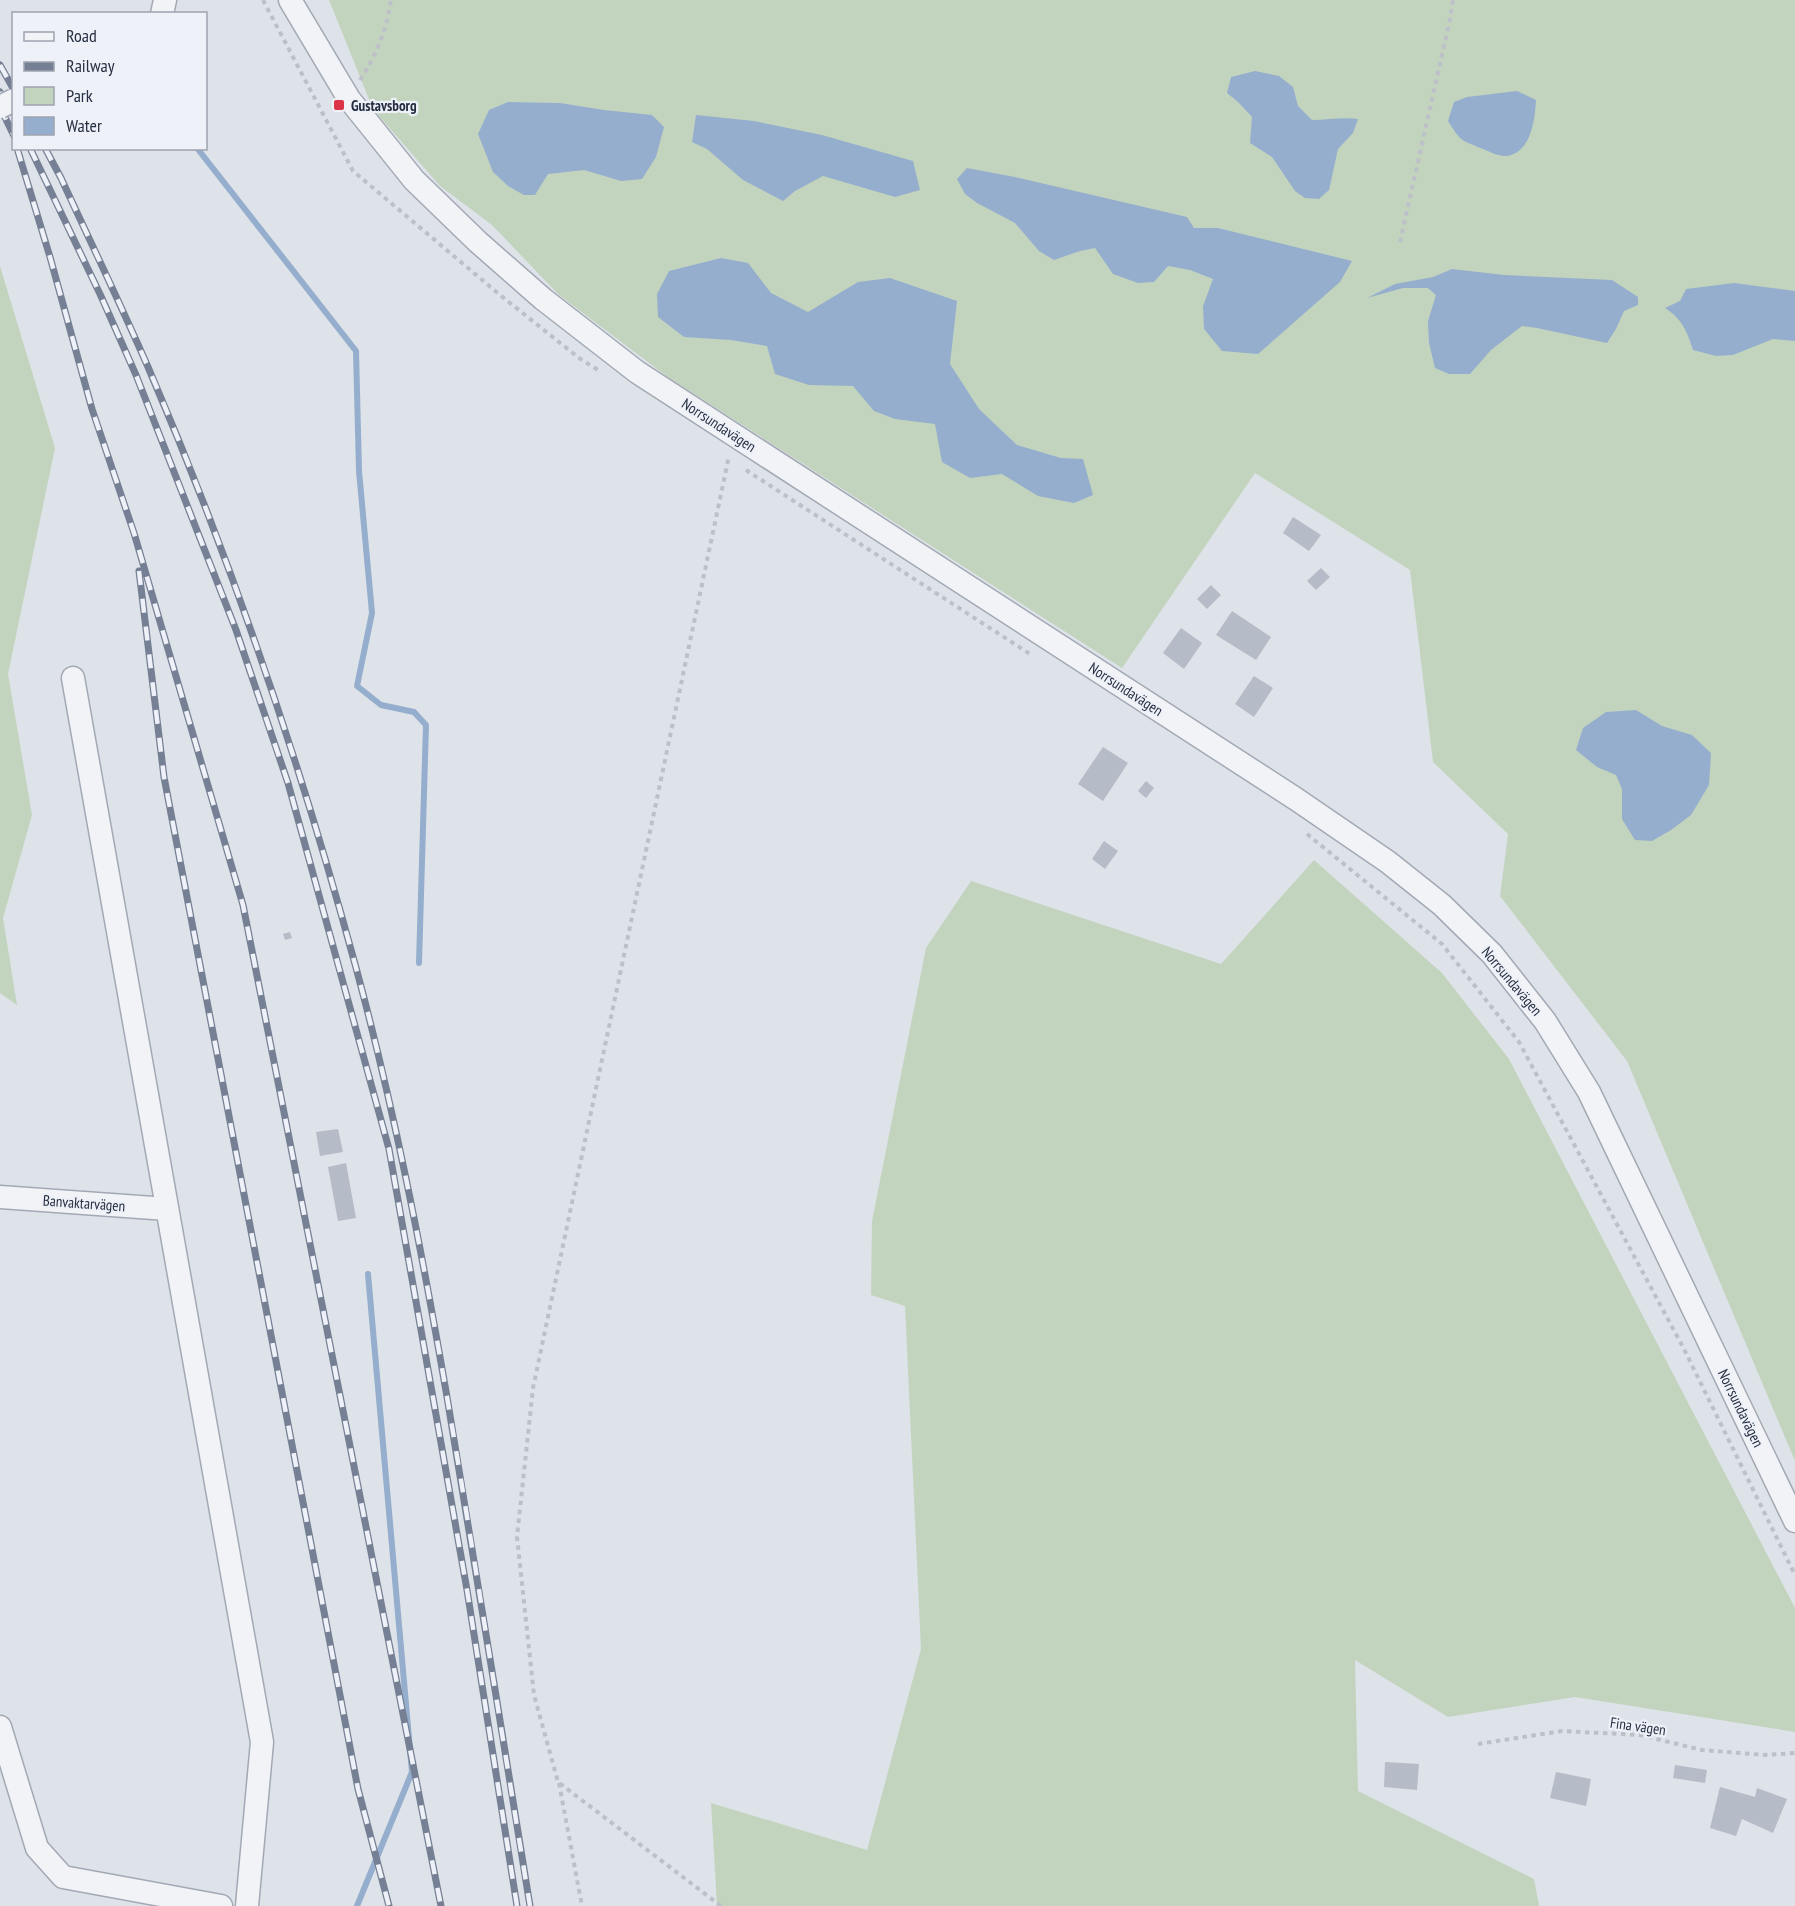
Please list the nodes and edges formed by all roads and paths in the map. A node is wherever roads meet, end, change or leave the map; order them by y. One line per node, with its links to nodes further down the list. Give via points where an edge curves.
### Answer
1 (263, 0): 7 (path, via 353,171 500,295)
2 (290, 0): 5 (street, Norrsundavägen)
3 (391, 0): 5 (path, via 373,60)
4 (1453, 0): 6 (path)
5 (349, 99): 8 (street, Norrsundavägen, via 414,180 543,299 638,372)
6 (1400, 242)
7 (599, 371)
8 (737, 437): 9 (path); 15 (street, Norrsundavägen, via 1296,799 1442,905 1492,954 1545,1020 1589,1092)
9 (728, 458): 10 (path); 20 (path, via 533,1388 517,1537 534,1695)
10 (1039, 659)
11 (73, 678): 14 (street)
12 (1300, 828): 16 (path, via 1442,944 1519,1042 1684,1349)
13 (0, 1197): 14 (street, Banvaktarvägen)
14 (167, 1209): 22 (street, via 262,1742)
15 (1795, 1521)
16 (1795, 1575)
17 (0, 1727): 21 (street, via 37,1848 63,1877)
18 (1478, 1744): 19 (path, Fina vägen, via 1562,1731 1640,1735 1702,1750)
19 (1795, 1753)
20 (558, 1782): 23 (path); 24 (path)
21 (221, 1906)
22 (246, 1906)
23 (582, 1906)
24 (721, 1906)

